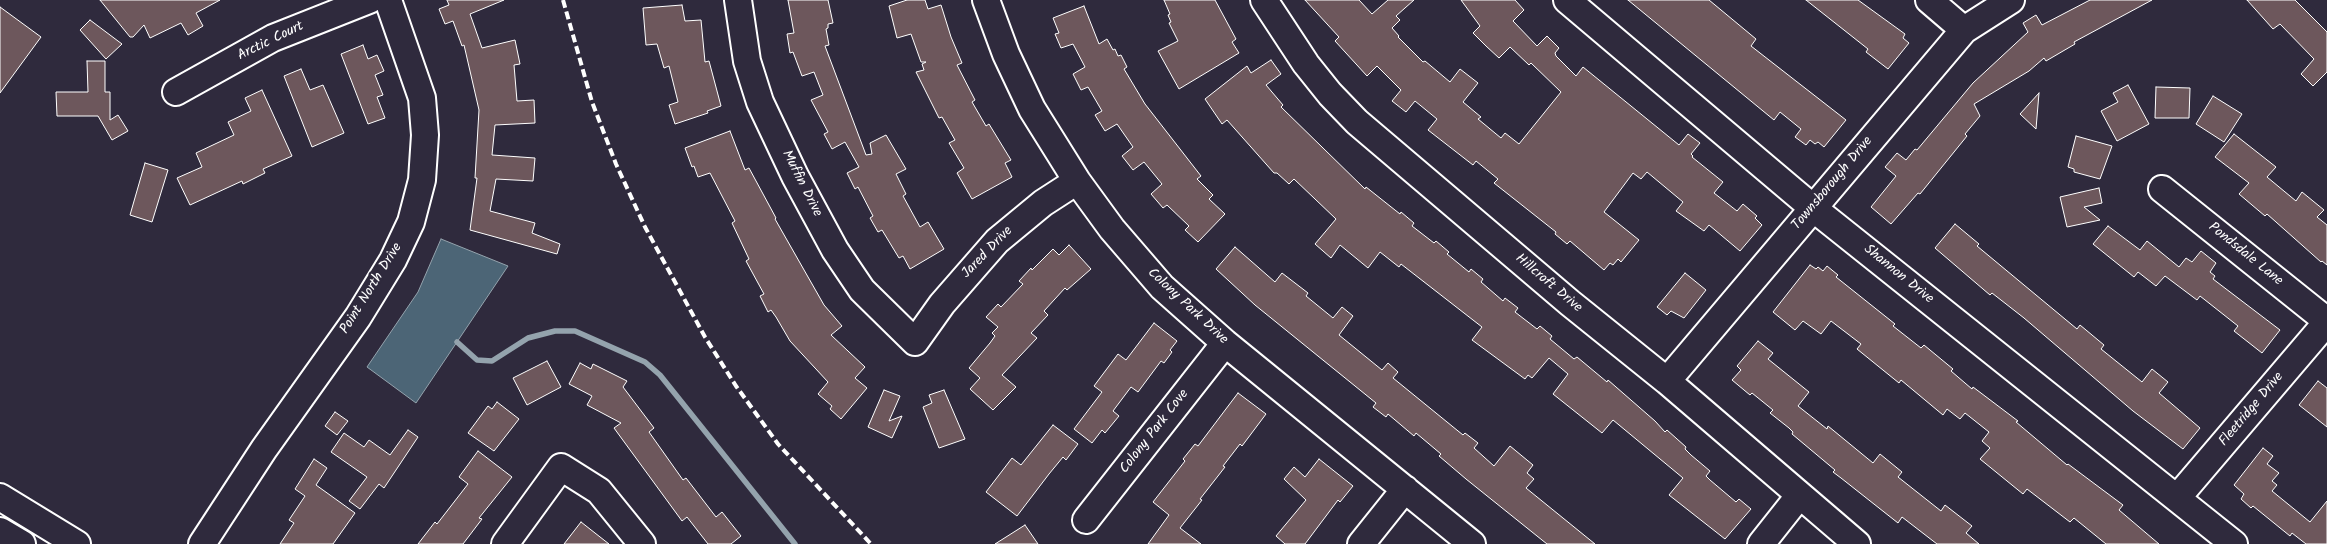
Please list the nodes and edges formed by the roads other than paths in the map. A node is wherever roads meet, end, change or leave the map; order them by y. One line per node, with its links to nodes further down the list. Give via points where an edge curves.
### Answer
1 (369, 0): 10 (street, Arctic Court, via 273,38)
2 (388, 0): 26 (street, Point North Drive, via 422,98 426,135 422,180 411,222 393,260 358,316)
3 (738, 0): 15 (street, Muffin Drive, via 747,61 760,102 796,176 862,290)
4 (986, 0): 11 (street, Colony Park Drive, via 1006,54 1032,109)
5 (1264, 0): 17 (street, Hillcroft Drive, via 1306,64 1357,122)
6 (1567, 0): 13 (street, Shannon Drive)
7 (1929, 0): 9 (street)
8 (2011, 0): 9 (street, Townsborough Drive)
9 (1964, 30): 13 (street, Townsborough Drive)
10 (176, 92)
11 (1077, 181): 15 (street, Jared Drive, via 1043,203 997,241 942,304); 16 (street, Colony Park Drive, via 1162,287)
12 (2162, 189): 14 (street, Pondsdale Lane)
13 (1813, 208): 17 (street, Townsborough Drive); 21 (street, Shannon Drive)
14 (2327, 322): 21 (street, Fleetridge Drive)
15 (915, 342)
16 (1224, 343): 18 (street, Colony Park Drive); 22 (street, Colony Park Cove)
17 (1667, 382): 20 (street, Hillcroft Drive)
18 (1405, 489): 29 (street); 30 (street, Colony Park Drive)
19 (0, 496): 25 (street)
20 (1799, 496): 31 (street); 32 (street, Hillcroft Drive)
21 (2178, 498): 33 (street, Shannon Drive)
22 (1086, 520)
23 (0, 531): 24 (street)
24 (22, 544)
25 (77, 544)
26 (202, 544)
27 (505, 544): 28 (street, via 561,467 599,491)
28 (642, 544)
29 (1361, 544)
30 (1472, 544)
31 (1761, 544)
32 (1858, 544)
33 (2234, 544)

